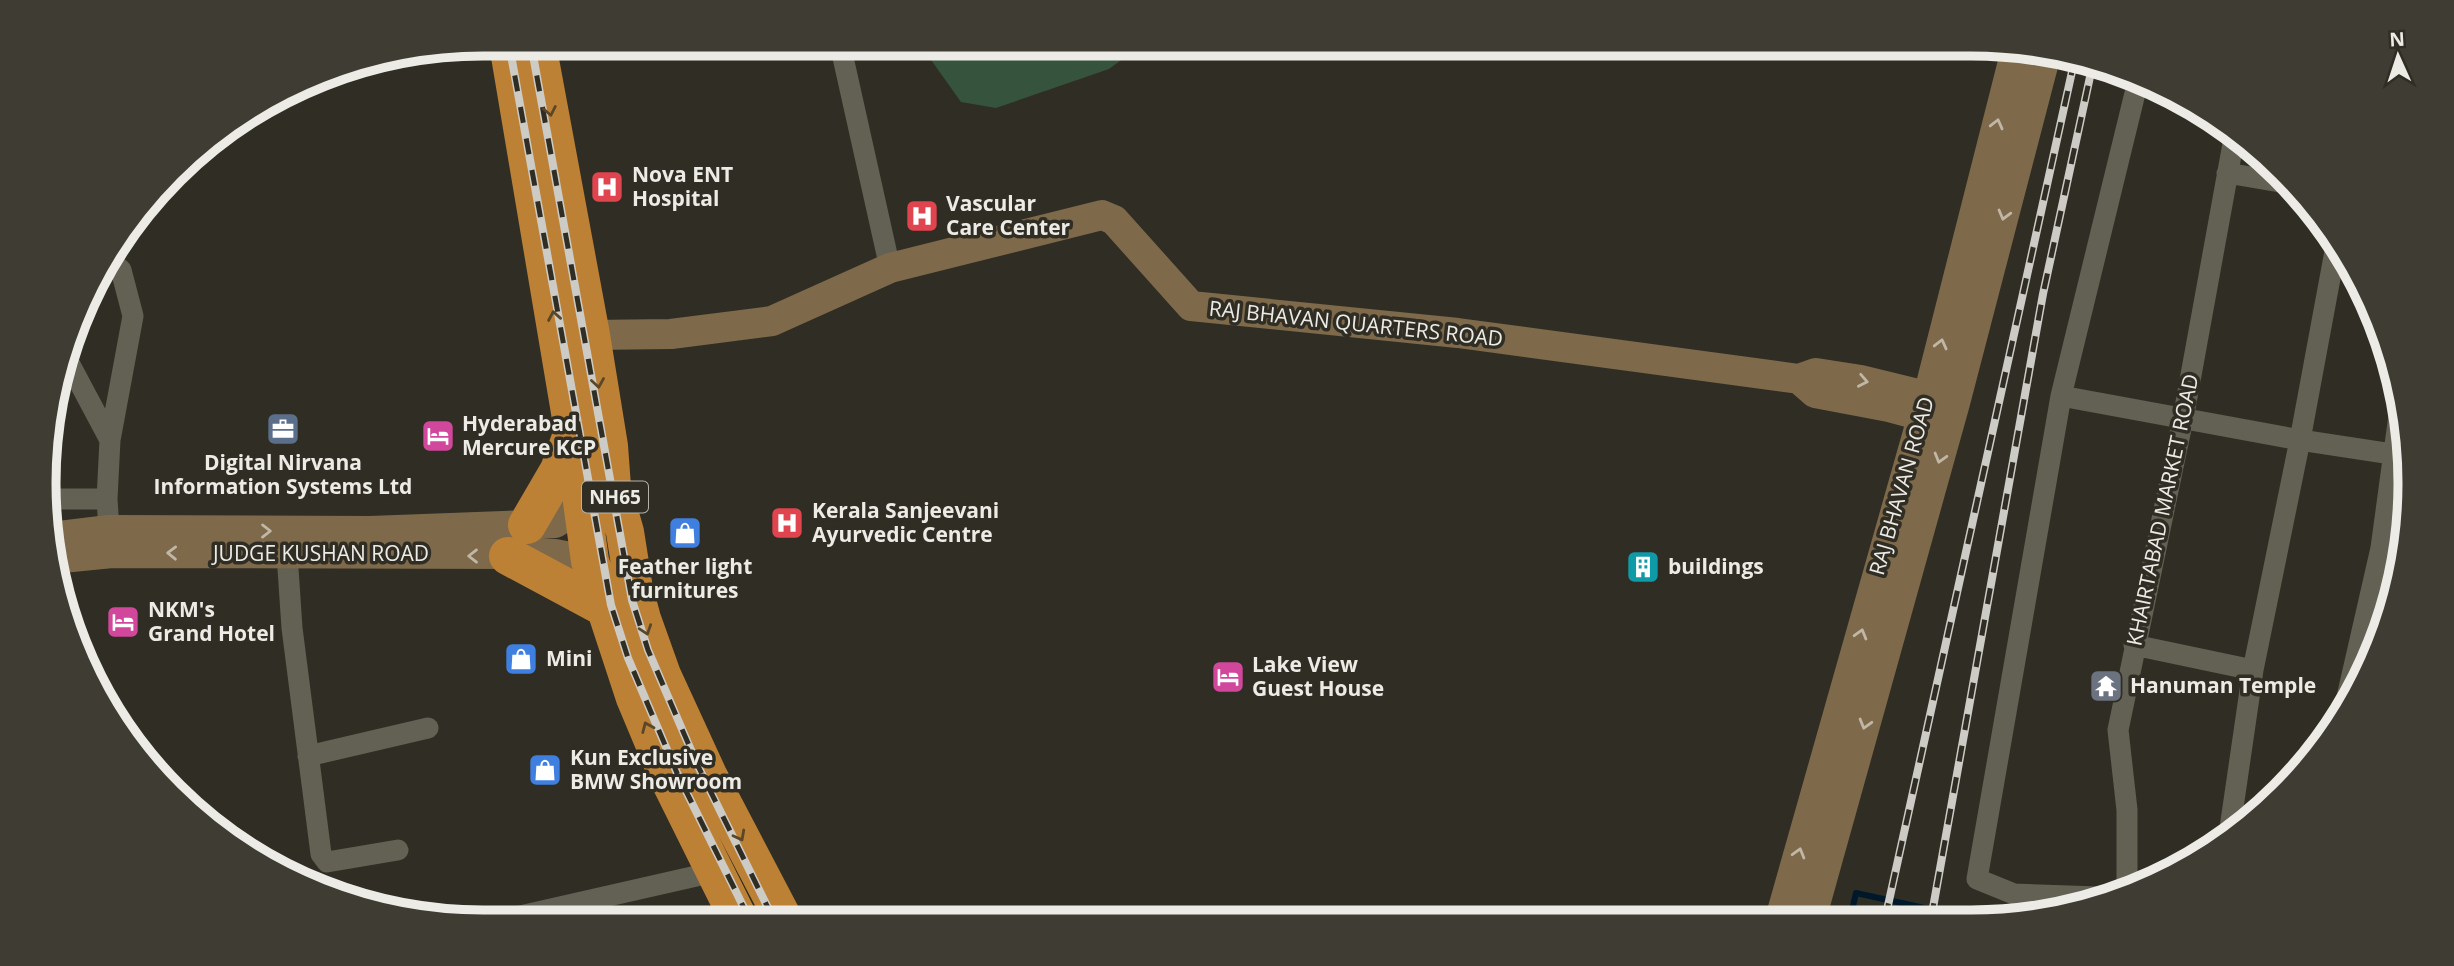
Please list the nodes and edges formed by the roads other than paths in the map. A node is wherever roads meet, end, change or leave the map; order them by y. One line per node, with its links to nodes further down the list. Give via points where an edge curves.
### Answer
1 (510, 56): 18 (highway, NH65, one-way to 1)
2 (539, 56): 13 (highway, NH65, one-way to 13)
3 (843, 56): 12 (street)
4 (2014, 59): 16 (main road, RAJ BHAVAN ROAD, one-way to 4)
5 (2043, 62): 16 (main road, RAJ BHAVAN ROAD, one-way to 16)
6 (2136, 90): 15 (street)
7 (2233, 145): 8 (street, KHAIRTABAD MARKET ROAD)
8 (2227, 173): 9 (street); 17 (street, KHAIRTABAD MARKET ROAD)
9 (2273, 181)
10 (2334, 258): 20 (street)
11 (115, 265): 19 (street, via 121,270 132,316)
12 (890, 268): 13 (main road, RAJ BHAVAN QUARTERS ROAD, via 772,321 671,334); 16 (main road, RAJ BHAVAN QUARTERS ROAD, via 1102,215 1114,220 1191,306 1458,333 1799,379 1815,393 1889,407)
13 (591, 335): 44 (highway, NH65, one-way to 44, via 612,487 642,619 702,763)
14 (72, 369): 19 (street)
15 (2061, 396): 17 (street); 41 (street, via 1976,879 2014,894)
16 (1939, 410): 45 (main road, RAJ BHAVAN ROAD, one-way to 16); 46 (main road, RAJ BHAVAN ROAD, one-way to 46)
17 (2183, 419): 20 (street); 32 (street, KHAIRTABAD MARKET ROAD)
18 (573, 433): 25 (highway, NH65); 25 (highway)
19 (110, 440): 24 (street)
20 (2300, 440): 21 (street); 33 (street)
21 (2397, 456)
22 (2397, 468): 34 (street)
23 (57, 499): 24 (street)
24 (107, 499): 26 (street)
25 (543, 528): 26 (main road, JUDGE KUSHAN ROAD, one-way to 25); 28 (main road, JUDGE KUSHAN ROAD, one-way to 28); 30 (highway, NH65); 30 (main road, JUDGE KUSHAN ROAD); 31 (highway)
26 (108, 530): 27 (main road, JUDGE KUSHAN ROAD)
27 (60, 536)
28 (287, 554): 29 (main road, JUDGE KUSHAN ROAD, one-way to 29, via 112,552); 36 (street)
29 (63, 558)
30 (572, 558): 31 (highway, NH65)
31 (605, 608): 39 (highway, NH65, one-way to 31, via 635,698)
32 (2134, 645): 33 (street); 40 (street, KHAIRTABAD MARKET ROAD, via 2118,730 2127,810)
33 (2253, 670): 37 (street)
34 (2352, 676)
35 (428, 728): 36 (street)
36 (309, 756): 38 (street, via 321,854 327,862)
37 (2231, 822)
38 (398, 850)
39 (715, 872): 42 (street); 43 (highway, NH65)
40 (2127, 880)
41 (2077, 896)
42 (547, 910)
43 (734, 910)
44 (776, 910)
45 (1783, 910)
46 (1813, 910)

